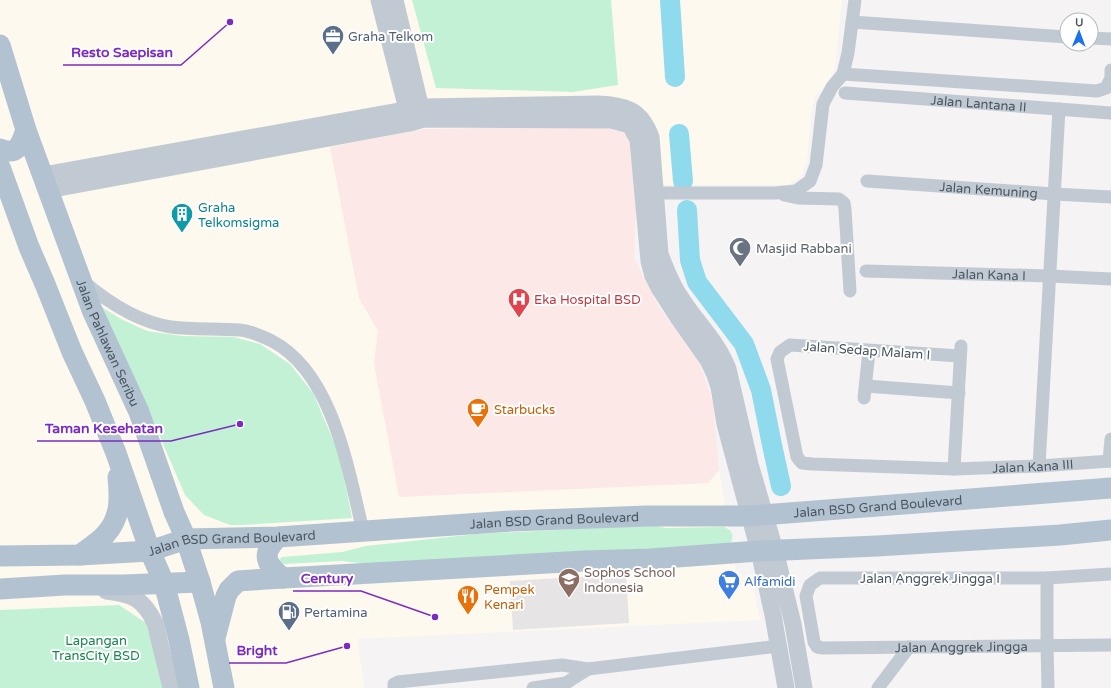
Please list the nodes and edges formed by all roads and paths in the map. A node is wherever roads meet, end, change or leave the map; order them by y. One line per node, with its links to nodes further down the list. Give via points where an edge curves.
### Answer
1 (379, 0): 14 (street)
2 (396, 0): 14 (street)
3 (855, 0): 4 (street)
4 (852, 22): 5 (street); 10 (street)
5 (1059, 35)
6 (1099, 38): 7 (street)
7 (1111, 39)
8 (0, 45): 15 (main road, Jalan Pahlawan Seribu)
9 (1111, 70): 10 (street, via 1111,78 1106,88 1097,91)
10 (843, 74): 21 (street, via 823,104 816,164 810,181 796,191)
11 (845, 93): 12 (street, Jalan Lantana II)
12 (1059, 109): 13 (street, Jalan Lantana II); 22 (street)
13 (1111, 113)
14 (416, 115): 19 (street); 20 (street, via 598,104 624,108 640,117 647,126 651,137); 24 (street, via 611,120 630,125 638,140)
15 (26, 130): 16 (main road, via 18,148 7,151); 19 (main road, Jalan Pahlawan Seribu)
16 (0, 149)
17 (0, 167): 33 (main road, via 29,247)
18 (867, 181): 22 (street, Jalan Kemuning)
19 (45, 183): 27 (main road, Jalan Pahlawan Seribu)
20 (656, 193): 21 (street); 24 (street)
21 (775, 193): 29 (street, via 798,198 839,199 844,202)
22 (1054, 194): 23 (street, Jalan Kemuning); 26 (street)
23 (1111, 197)
24 (651, 217): 38 (street, via 660,254 671,282 724,357 750,464)
25 (866, 271): 26 (street, Jalan Kana I)
26 (1049, 276): 28 (street, Jalan Kana I); 35 (street)
27 (81, 279): 40 (street, via 120,308 145,321 171,327 242,330 263,336 292,354 323,396 342,446); 42 (main road, Jalan Pahlawan Seribu, via 104,338 139,412)
28 (1111, 279)
29 (850, 291)
30 (869, 350): 31 (street, Jalan Sedap Malam I, via 961,351); 31 (street, via 865,392); 36 (street, Jalan Sedap Malam I, via 790,345 780,352 777,359 797,457 802,463 812,464)
31 (959, 393): 36 (street)
32 (1111, 439): 34 (street)
33 (116, 453): 44 (main road); 45 (main road, via 120,496 115,522 105,536)
34 (1110, 461): 35 (street, Jalan Kana III)
35 (1039, 466): 36 (street, Jalan Kana III)
36 (954, 469)
37 (1111, 488): 38 (main road, Jalan BSD Grand Boulevard)
38 (757, 516): 40 (main road, Jalan BSD Grand Boulevard, via 639,516); 43 (street)
39 (1111, 530): 43 (main road, via 877,546)
40 (363, 531): 41 (main road, Jalan BSD Grand Boulevard)
41 (278, 537): 42 (main road, Jalan BSD Grand Boulevard); 48 (main road, via 271,544 267,556 269,566)
42 (186, 539): 44 (main road, Jalan BSD Grand Boulevard); 50 (main road, Jalan Pahlawan Seribu)
43 (767, 550): 48 (main road, via 650,559); 58 (street); 67 (street, via 793,624)
44 (150, 551): 45 (main road, Jalan BSD Grand Boulevard); 51 (main road)
45 (74, 555): 46 (main road, Jalan BSD Grand Boulevard); 52 (main road, via 76,573 73,579)
46 (0, 556)
47 (1111, 574): 49 (street, Jalan Anggrek Jingga I)
48 (283, 578): 54 (main road, via 238,581 228,590)
49 (1047, 578): 55 (street, Jalan Anggrek Jingga I, via 820,578 810,585 806,596); 56 (street)
50 (200, 582): 51 (main road); 54 (main road, Jalan Pahlawan Seribu)
51 (164, 583): 52 (main road); 62 (main road)
52 (60, 586): 53 (main road); 61 (street, via 123,593 139,601 151,614 155,623)
53 (0, 590)
54 (215, 638): 63 (main road, Jalan Pahlawan Seribu)
55 (814, 642): 59 (street, Jalan Anggrek Jingga, via 817,647 823,648)
56 (1046, 645): 57 (street, Jalan Anggrek Jingga); 59 (street, Jalan Anggrek Jingga); 69 (street)
57 (1111, 645)
58 (779, 646): 60 (street); 66 (street)
59 (909, 646): 68 (street)
60 (588, 669): 64 (street, via 562,665 398,682 394,684); 65 (street, via 566,683)
61 (171, 688)
62 (190, 688)
63 (224, 688)
64 (394, 688)
65 (533, 688)
66 (786, 688)
67 (804, 688)
68 (878, 688)
69 (1048, 688)

